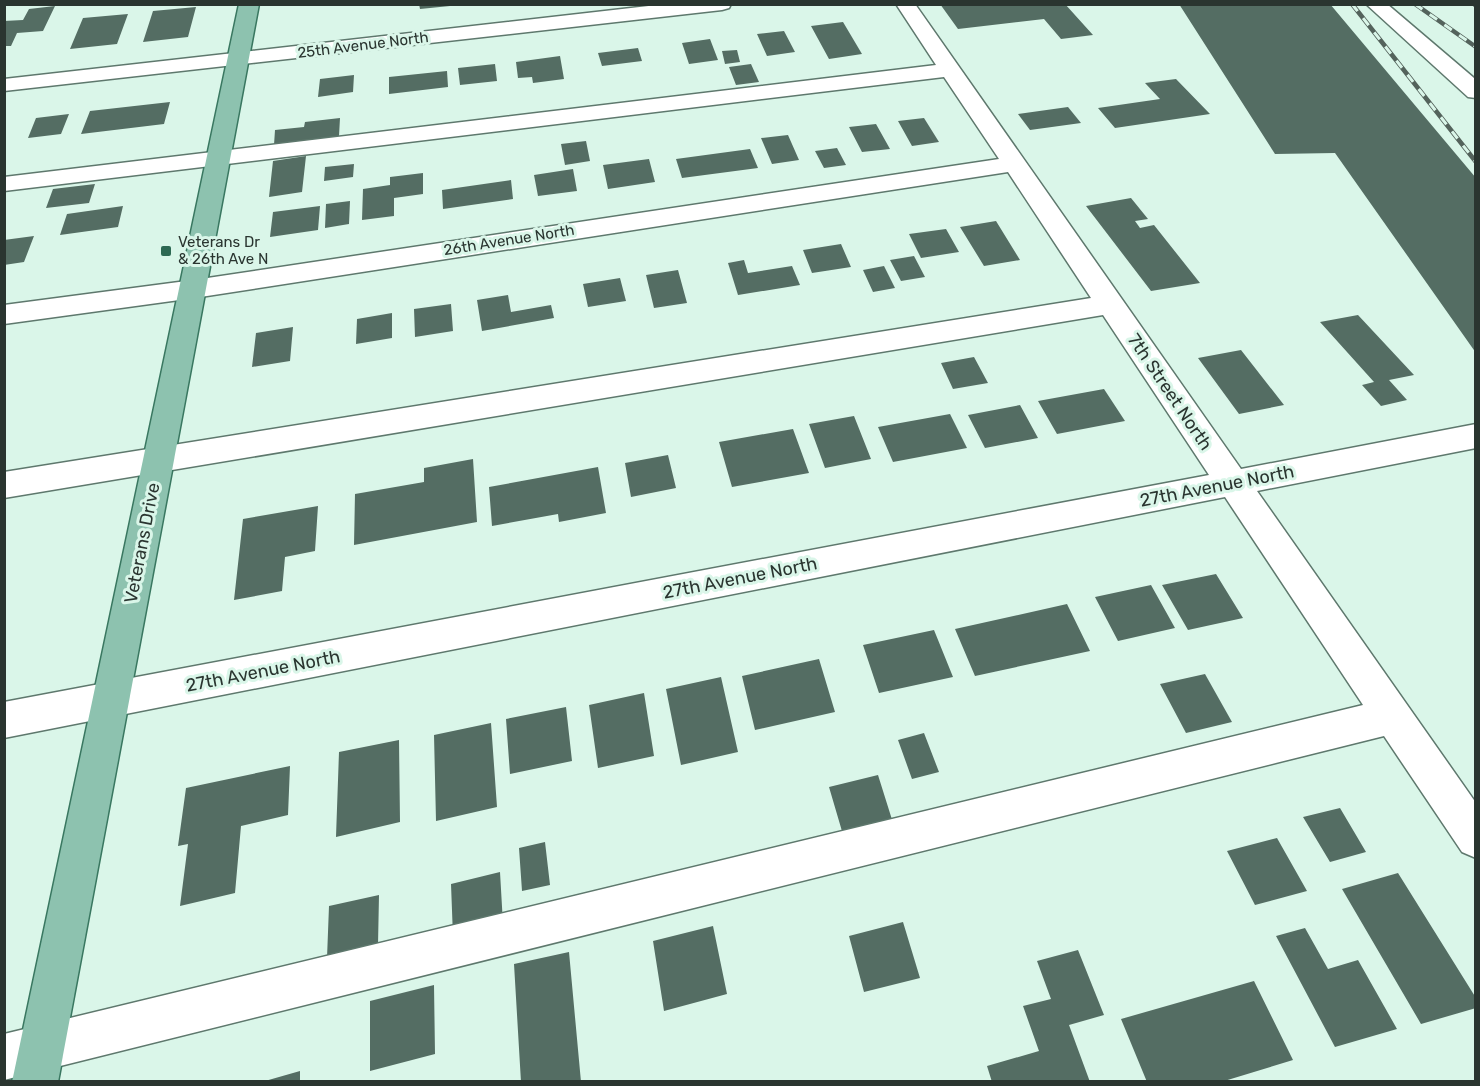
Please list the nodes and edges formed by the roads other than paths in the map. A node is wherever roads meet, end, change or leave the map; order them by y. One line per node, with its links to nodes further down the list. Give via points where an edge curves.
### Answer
1 (249, 4): 5 (main road, Veterans Drive)
2 (722, 4): 5 (street, 25th Avenue North)
3 (905, 4): 6 (street, 7th Street North)
4 (1375, 4): 8 (street)
5 (240, 60): 7 (street, 25th Avenue North); 9 (main road, Veterans Drive)
6 (950, 69): 9 (street); 10 (street, 7th Street North)
7 (4, 85)
8 (1476, 92)
9 (219, 158): 11 (street); 12 (main road, Veterans Drive)
10 (1014, 164): 12 (street, 26th Avenue North); 13 (street, 7th Street North)
11 (4, 184)
12 (194, 289): 14 (street, 26th Avenue North); 16 (main road, Veterans Drive)
13 (1110, 304): 16 (street); 17 (street, 7th Street North)
14 (4, 315)
15 (1476, 436): 17 (street, 27th Avenue North)
16 (159, 459): 18 (street); 19 (main road, Veterans Drive)
17 (1232, 483): 19 (street, 27th Avenue North); 20 (street, 7th Street North)
18 (4, 485)
19 (110, 700): 21 (street, 27th Avenue North); 23 (main road, Veterans Drive)
20 (1392, 716): 22 (street, 7th Street North); 23 (street)
21 (4, 720)
22 (1476, 838)
23 (27, 1062)

